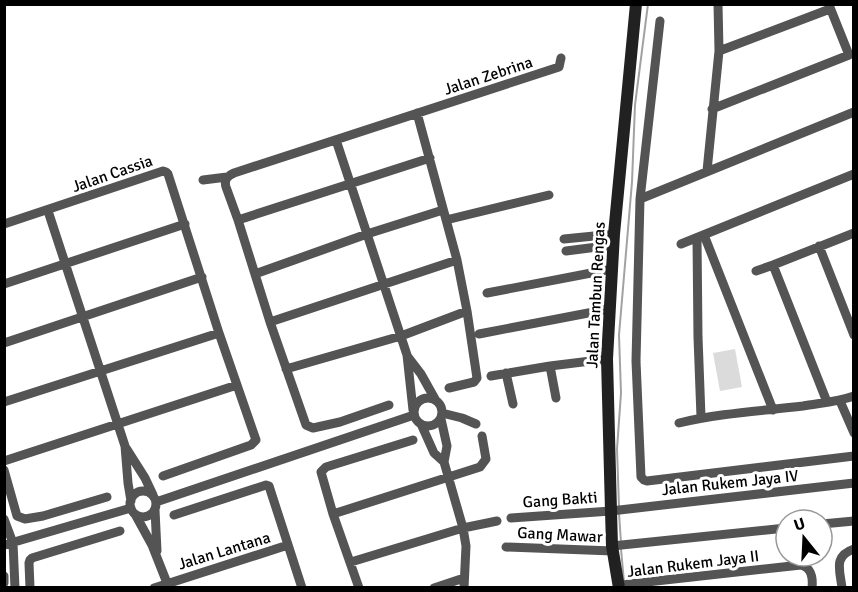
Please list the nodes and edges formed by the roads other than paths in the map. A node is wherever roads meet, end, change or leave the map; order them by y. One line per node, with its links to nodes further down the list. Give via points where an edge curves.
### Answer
1 (636, 4): 29 (street, Jalan Tambun Rengas)
2 (718, 4): 5 (street)
3 (829, 7): 5 (street); 6 (street)
4 (660, 21): 19 (street)
5 (718, 51): 8 (street)
6 (851, 54): 8 (street)
7 (561, 58): 10 (street, Jalan Zebrina, via 559,67)
8 (712, 109): 13 (street)
9 (854, 112): 13 (street)
10 (417, 113): 11 (street, Jalan Zebrina); 12 (street)
11 (336, 140): 15 (street, Jalan Zebrina); 17 (street)
12 (430, 158): 17 (street); 21 (street)
13 (707, 171): 19 (street)
14 (854, 174): 27 (street)
15 (227, 177): 16 (street, Jalan Zebrina); 22 (street, via 226,187)
16 (203, 180)
17 (351, 185): 22 (street); 26 (street)
18 (549, 195): 21 (street)
19 (640, 199): 81 (street, via 636,361 642,479)
20 (48, 211): 23 (street, Jalan Cassia); 24 (street, Jalan Cassia, via 163,171 168,174); 34 (street)
21 (445, 215): 26 (street); 33 (street)
22 (238, 220): 38 (street)
23 (4, 224)
24 (185, 224): 34 (street); 39 (street, Jalan Cassia)
25 (854, 233): 31 (street)
26 (367, 234): 38 (street); 41 (street)
27 (700, 237): 30 (street); 69 (street); 72 (street)
28 (564, 239): 29 (street)
29 (614, 240): 32 (street); 36 (street, Jalan Tambun Rengas)
30 (681, 244)
31 (819, 246): 35 (street); 49 (street)
32 (566, 251)
33 (456, 260): 41 (street); 44 (street)
34 (65, 263): 40 (street); 45 (street)
35 (773, 266): 37 (street); 66 (street)
36 (612, 269): 42 (street); 43 (street, Jalan Tambun Rengas)
37 (756, 271)
38 (255, 274): 46 (street)
39 (202, 277): 45 (street); 47 (street, Jalan Cassia)
40 (4, 284)
41 (384, 285): 46 (street); 50 (street)
42 (487, 293)
43 (609, 309): 48 (street); 53 (street, Jalan Tambun Rengas)
44 (467, 311): 50 (street); 60 (street, via 477,378)
45 (82, 317): 51 (street); 56 (street)
46 (270, 322): 55 (street)
47 (219, 333): 56 (street); 59 (street, Jalan Cassia)
48 (478, 334)
49 (854, 335)
50 (401, 336): 52 (street); 55 (street)
51 (4, 343)
52 (407, 355): 63 (street); 70 (street)
53 (607, 359): 54 (street); 91 (street, Jalan Tambun Rengas)
54 (550, 366): 57 (street); 61 (street)
55 (286, 369): 68 (street, via 303,421 313,428)
56 (101, 370): 65 (street); 73 (street)
57 (506, 373): 58 (street); 67 (street)
58 (491, 376)
59 (237, 385): 73 (street); 85 (street, Jalan Cassia, via 254,443)
60 (449, 388)
61 (556, 398)
62 (853, 398): 64 (street)
63 (435, 399): 70 (street, via 419,400); 71 (street, via 440,403)
64 (840, 401): 66 (street); 77 (street)
65 (4, 402)
66 (828, 402): 69 (street)
67 (513, 404)
68 (388, 405)
69 (773, 410): 72 (street)
70 (414, 413): 75 (street); 89 (street)
71 (442, 416): 75 (street, via 436,424); 76 (street); 83 (street, via 447,447)
72 (701, 417): 74 (street)
73 (118, 423): 80 (street); 82 (street)
74 (679, 423)
75 (421, 424): 83 (street, via 434,453)
76 (476, 424)
77 (854, 433)
78 (482, 436): 86 (street, via 484,464)
79 (413, 440): 92 (street, via 323,469 321,474)
80 (125, 446): 89 (street); 90 (street)
81 (854, 456)
82 (4, 461)
83 (444, 462): 86 (street)
84 (4, 471): 88 (street, via 20,518 44,516)
85 (163, 476)
86 (449, 478): 92 (street); 99 (street)
87 (854, 483): 91 (street, Jalan Rukem Jaya IV)
88 (107, 497)
89 (155, 502): 90 (street, via 146,517); 90 (street, via 149,493 136,493); 107 (street, Jalan Lantana)
90 (132, 508): 102 (street); 107 (street, Jalan Lantana)
91 (615, 510): 94 (street, Gang Bakti); 105 (street, Jalan Tambun Rengas)
92 (333, 514): 108 (street)
93 (174, 515): 103 (street, via 266,485)
94 (511, 518)
95 (4, 519): 102 (street)
96 (497, 521): 99 (street)
97 (854, 521): 98 (street)
98 (834, 523)
99 (463, 528): 108 (street); 111 (street)
100 (774, 529): 105 (street, Gang Mawar)
101 (120, 531): 115 (street, via 32,558)
102 (9, 544): 114 (street)
103 (288, 545): 112 (street, Jalan Lantana); 117 (street)
104 (506, 547): 105 (street, Gang Mawar)
105 (616, 547): 113 (street, Jalan Tambun Rengas)
106 (854, 549): 121 (street, via 840,558)
107 (156, 556): 112 (street, Jalan Lantana)
108 (351, 562): 118 (street)
109 (4, 576): 110 (street)
110 (4, 583)
111 (464, 583): 119 (street)
112 (169, 585): 116 (street, Jalan Lantana)
113 (622, 586): 120 (street, Jalan Rukem Jaya II, via 801,565 813,577)
114 (15, 588)
115 (30, 588)
116 (154, 588)
117 (302, 588)
118 (359, 588)
119 (434, 588)
120 (812, 588)
121 (842, 588)

